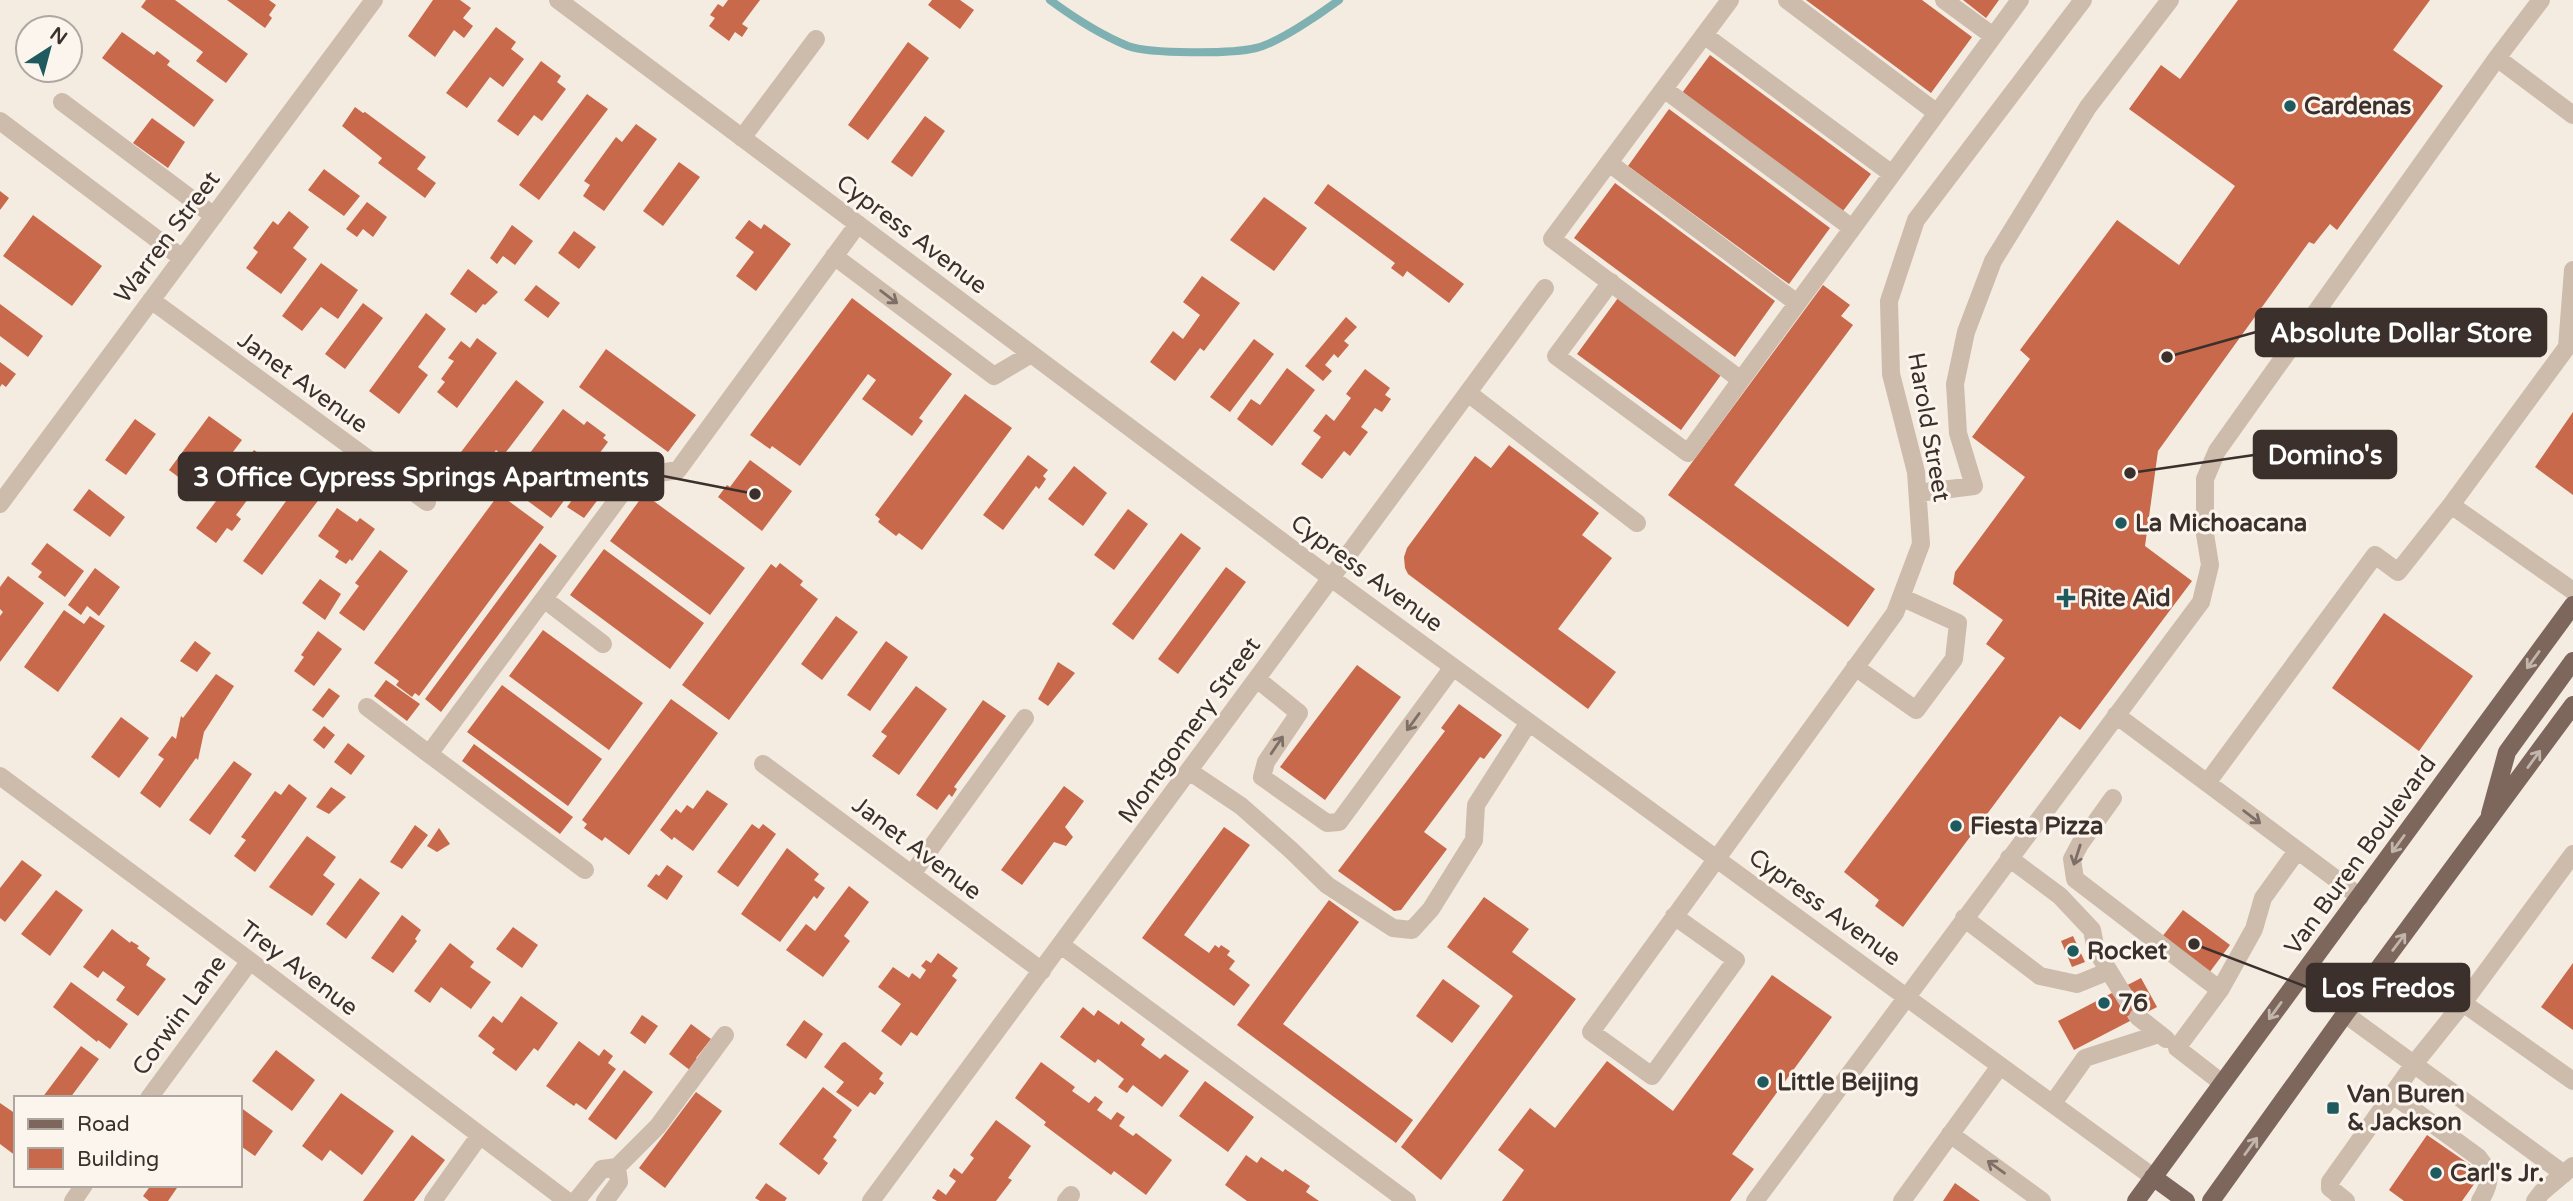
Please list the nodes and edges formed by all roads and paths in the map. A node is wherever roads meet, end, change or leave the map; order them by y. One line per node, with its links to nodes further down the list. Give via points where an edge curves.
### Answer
1 (374, 0): 22 (street, Warren Street)
2 (558, 0): 19 (street, Cypress Avenue)
3 (1730, 0): 10 (street)
4 (1787, 0): 16 (street)
5 (1944, 0): 11 (street)
6 (2020, 0): 11 (street)
7 (2083, 0): 35 (street, Harold Street, via 1916,220 1889,301 1891,374)
8 (2170, 0): 35 (street, via 2088,107 1993,261 1966,332 1955,384 1958,433 1974,486)
9 (2542, 0): 13 (street)
10 (1704, 35): 14 (street); 21 (street)
11 (1993, 36): 16 (street)
12 (816, 39): 19 (street)
13 (2497, 58): 17 (street); 52 (street, via 2217,451 2205,479 2210,565 2201,601)
14 (1664, 89): 20 (street); 24 (street)
15 (62, 102): 22 (street)
16 (1937, 113): 21 (street)
17 (2573, 115)
18 (0, 121): 26 (street)
19 (742, 138): 23 (street, Cypress Avenue)
20 (1609, 163): 28 (street, via 1552,239); 31 (street)
21 (1892, 174): 24 (street)
22 (214, 216): 26 (street, Warren Street)
23 (858, 224): 25 (street); 32 (street, Cypress Avenue)
24 (1852, 228): 31 (street)
25 (834, 256): 32 (street, one-way to 32, via 994,376); 43 (street, via 678,470 634,477)
26 (183, 258): 30 (street, Warren Street)
27 (2573, 270): 38 (street, via 2567,348)
28 (1611, 282): 33 (street); 33 (street, via 1556,356 1688,453)
29 (1545, 288): 34 (street, Montgomery Street)
30 (151, 300): 36 (street, Warren Street); 37 (street, Janet Avenue)
31 (1797, 303): 33 (street)
32 (1031, 354): 40 (street, Cypress Avenue)
33 (1741, 380)
34 (1468, 393): 39 (street); 40 (street, Montgomery Street)
35 (1918, 493): 42 (street, Harold Street, via 1922,544)
36 (2, 497)
37 (427, 502)
38 (2451, 505): 41 (street); 59 (street, via 2398,572 2375,555)
39 (1637, 523)
40 (1331, 578): 47 (street, Cypress Avenue); 49 (street, Montgomery Street)
41 (2573, 591)
42 (1901, 597): 48 (street, Harold Street); 48 (street, via 1958,623 1954,659 1916,710)
43 (544, 599): 45 (street); 55 (street)
44 (2573, 605): 68 (main road, Van Buren Boulevard, one-way to 68)
45 (603, 644)
46 (2573, 662): 61 (main road, via 2507,752)
47 (1453, 667): 49 (street, one-way to 49, via 1339,822 1327,823 1262,777 1266,762 1299,713); 54 (street, Cypress Avenue)
48 (1855, 667): 64 (street, Harold Street)
49 (1257, 679): 57 (street, Montgomery Street)
50 (2573, 705): 61 (main road, one-way to 50)
51 (367, 708): 55 (street)
52 (2116, 715): 59 (street); 63 (street)
53 (1026, 718): 67 (street)
54 (1529, 722): 57 (street, via 1476,805 1474,840 1412,930 1392,928 1327,886 1241,806); 64 (street, Cypress Avenue)
55 (429, 754): 66 (street)
56 (763, 764): 67 (street, Janet Avenue)
57 (1189, 771): 71 (street, Montgomery Street)
58 (0, 776): 72 (street, Trey Avenue)
59 (2207, 783): 62 (street, one-way to 62)
60 (2113, 798): 76 (street, one-way to 76, via 2072,859 2075,879)
61 (2487, 824): 79 (main road, one-way to 61)
62 (2297, 850): 68 (street); 76 (street, via 2263,898 2254,929)
63 (2009, 858): 70 (street); 74 (street, via 2060,895 2092,930 2096,950)
64 (1716, 859): 69 (street, Harold Street); 77 (street, Cypress Avenue)
65 (2571, 861): 78 (street)
66 (585, 870)
67 (912, 874): 73 (street, Janet Avenue)
68 (2360, 897): 87 (main road, Van Buren Boulevard, one-way to 87)
69 (1674, 916): 69 (street, Harold Street, via 1591,1032 1652,1076 1736,960)
70 (1964, 918): 74 (street, via 2040,976 2077,984); 77 (street)
71 (1061, 945): 73 (street, Montgomery Street); 102 (street)
72 (250, 961): 89 (street, Corwin Lane); 92 (street, Trey Avenue)
73 (1042, 971): 101 (street, Montgomery Street)
74 (2109, 971): 75 (street)
75 (2120, 989)
76 (2220, 990): 83 (street)
77 (1906, 996): 85 (street, Cypress Avenue); 103 (street)
78 (2463, 1003): 84 (street); 86 (street)
79 (2345, 1014): 84 (street); 109 (main road, one-way to 79)
80 (2138, 1017): 81 (street)
81 (2159, 1034): 83 (street); 90 (street, via 2085,1058)
82 (725, 1035): 94 (street, via 658,1126)
83 (2177, 1048): 87 (street)
84 (2414, 1065): 88 (street); 95 (street)
85 (2000, 1066): 90 (street, Cypress Avenue); 91 (street)
86 (2573, 1082)
87 (2222, 1083): 96 (main road, Van Buren Boulevard)
88 (2393, 1095): 110 (street, via 2330,1182 2330,1188); 111 (street, via 2478,1157 2487,1168 2489,1185)
89 (150, 1096)
90 (2053, 1103): 96 (street, Cypress Avenue)
91 (1950, 1134): 93 (street); 106 (street, one-way to 91)
92 (480, 1135): 97 (street); 98 (street, Trey Avenue)
93 (1932, 1161): 104 (street); 105 (street, via 1917,1196)
94 (617, 1167): 99 (street, via 602,1169); 100 (street, via 620,1182)
95 (2568, 1170): 112 (street)
96 (2153, 1177): 107 (main road, Van Buren Boulevard); 108 (main road)
97 (433, 1201)
98 (567, 1201)
99 (576, 1201)
100 (605, 1201)
101 (871, 1201)
102 (1407, 1201)
103 (1756, 1201)
104 (1902, 1201)
105 (1920, 1201)
106 (2042, 1201)
107 (2136, 1201)
108 (2186, 1201)
109 (2211, 1201)
110 (2346, 1201)
111 (2480, 1201)
112 (2535, 1201)

